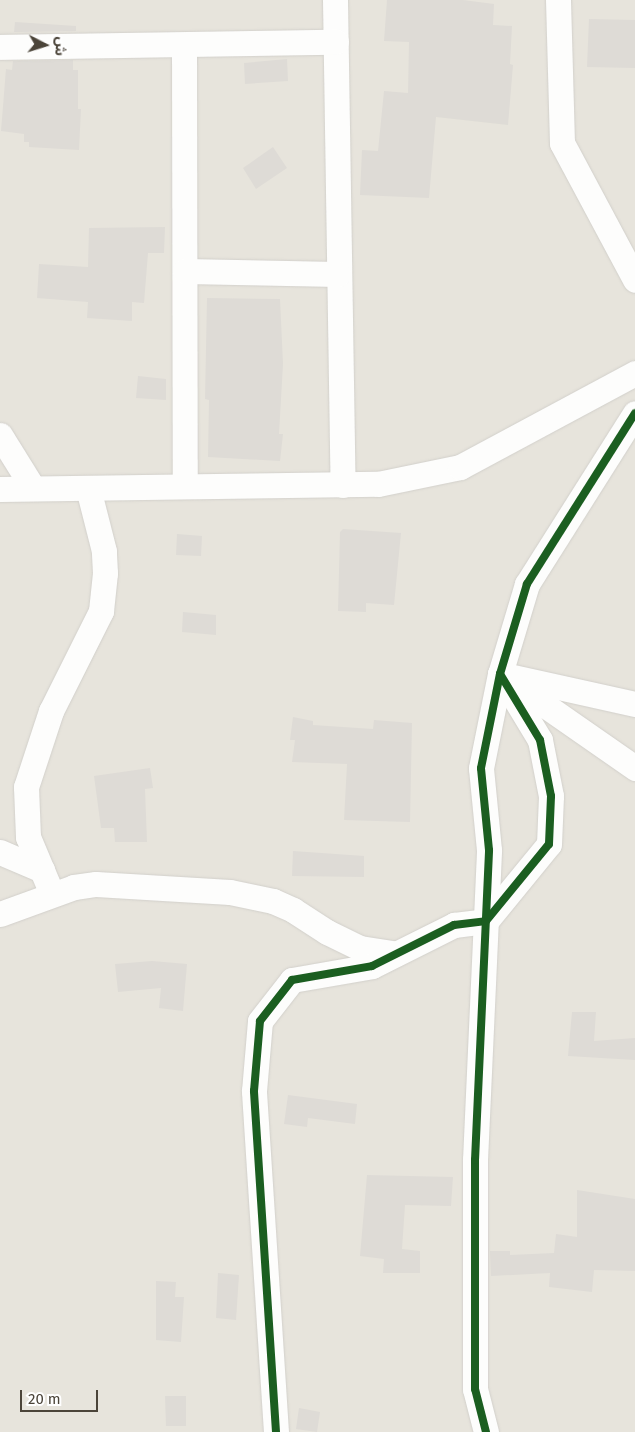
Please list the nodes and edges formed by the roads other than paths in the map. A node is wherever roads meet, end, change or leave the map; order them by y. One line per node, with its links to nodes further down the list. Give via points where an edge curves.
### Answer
1 (335, 0): 3 (street)
2 (558, 0): 8 (street, via 562,143)
3 (336, 42): 4 (street); 7 (street)
4 (184, 45): 5 (street); 6 (street)
5 (0, 47)
6 (185, 271): 7 (street); 13 (street)
7 (338, 274): 12 (street)
8 (635, 280)
9 (635, 374): 12 (street, via 460,467 378,484)
10 (635, 413): 17 (street, via 527,584)
11 (0, 435): 15 (street)
12 (343, 485): 13 (street)
13 (185, 486): 16 (street)
14 (0, 488): 15 (street)
15 (32, 488): 16 (street)
16 (88, 488): 21 (street, via 101,529 104,595 94,631 51,712 26,787 28,837)
17 (500, 674): 18 (street); 19 (street); 24 (street, via 481,768 489,850); 24 (street, via 540,740 551,796 549,844)
18 (635, 704)
19 (635, 768)
20 (0, 852): 21 (street)
21 (42, 870): 22 (street)
22 (52, 894): 23 (street); 25 (street, via 74,887 115,883 251,896 293,910 360,948)
23 (0, 914)
24 (486, 921): 25 (street, via 454,925); 27 (street, via 475,1160 475,1389)
25 (396, 954): 26 (street, via 372,966 292,980 260,1021 254,1091)
26 (276, 1432)
27 (486, 1432)

